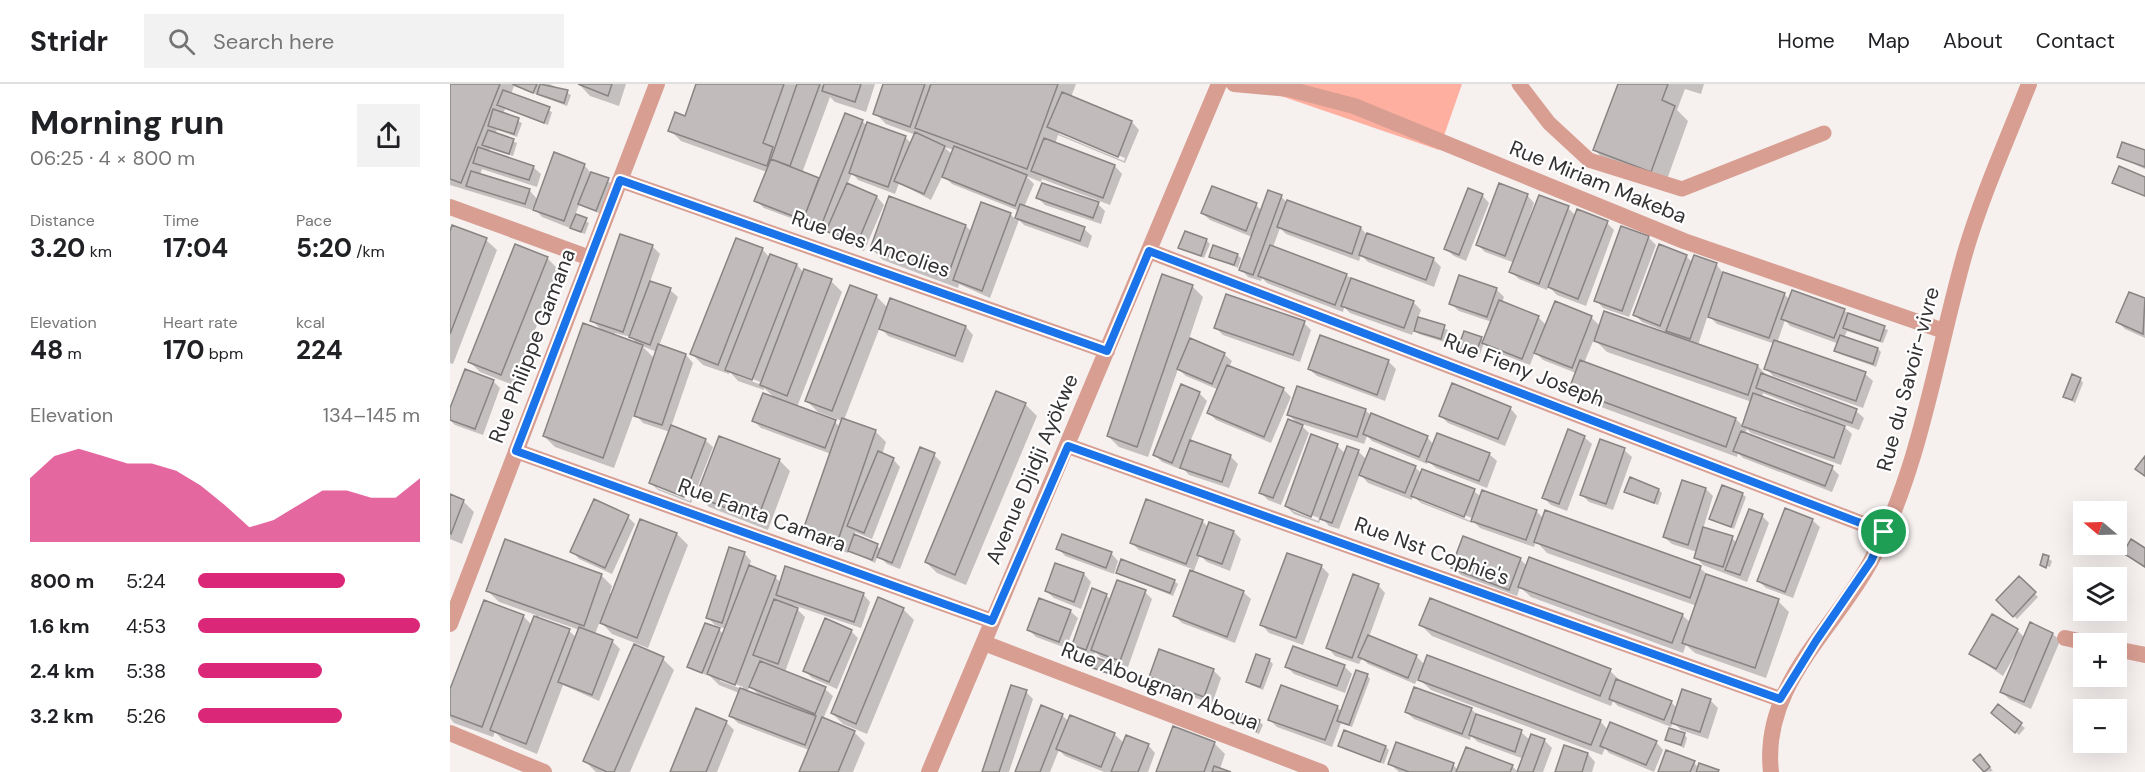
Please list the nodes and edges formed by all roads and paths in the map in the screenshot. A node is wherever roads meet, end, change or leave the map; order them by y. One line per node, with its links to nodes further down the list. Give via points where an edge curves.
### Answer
1 (657, 84): 7 (street, Rue Philippe Gamana)
2 (1219, 84): 9 (street, Avenue Djidji Ayökwe)
3 (1234, 84): 11 (street, Rue Miriam Makeba, via 1289,89 1354,106 1684,241)
4 (1519, 84): 6 (lane, via 1549,123 1589,160 1682,189)
5 (2029, 84): 11 (street, Rue du Savoir-vivre, via 1984,195)
6 (1824, 133)
7 (620, 180): 10 (street, Rue Philippe Gamana); 12 (street, Rue des Ancolies)
8 (450, 207): 10 (street)
9 (1149, 251): 12 (street, Avenue Djidji Ayökwe); 15 (street, Rue Fieny Joseph)
10 (590, 258): 14 (street, Rue Philippe Gamana)
11 (1944, 331): 15 (street, Rue du Savoir-vivre, via 1930,398)
12 (1107, 351): 13 (street, Avenue Djidji Ayökwe)
13 (1068, 446): 16 (street, Avenue Djidji Ayökwe); 23 (street, Rue Nst Cophie's)
14 (516, 451): 16 (street, Rue Fanta Camara); 17 (street, Rue Philippe Gamana)
15 (1884, 532): 23 (street, Rue du Savoir-vivre, via 1871,561)
16 (992, 621): 20 (street, Avenue Djidji Ayökwe)
17 (450, 624)
18 (2065, 638): 19 (street)
19 (2073, 640)
20 (984, 643): 26 (street, Avenue Djidji Ayökwe); 27 (street, Rue Abougnan Aboua)
21 (2127, 651): 22 (street)
22 (2145, 655)
23 (1780, 699): 28 (street, Rue du Savoir-vivre, via 1771,730)
24 (450, 733): 25 (street)
25 (544, 772)
26 (929, 772)
27 (1321, 772)
28 (1771, 772)

